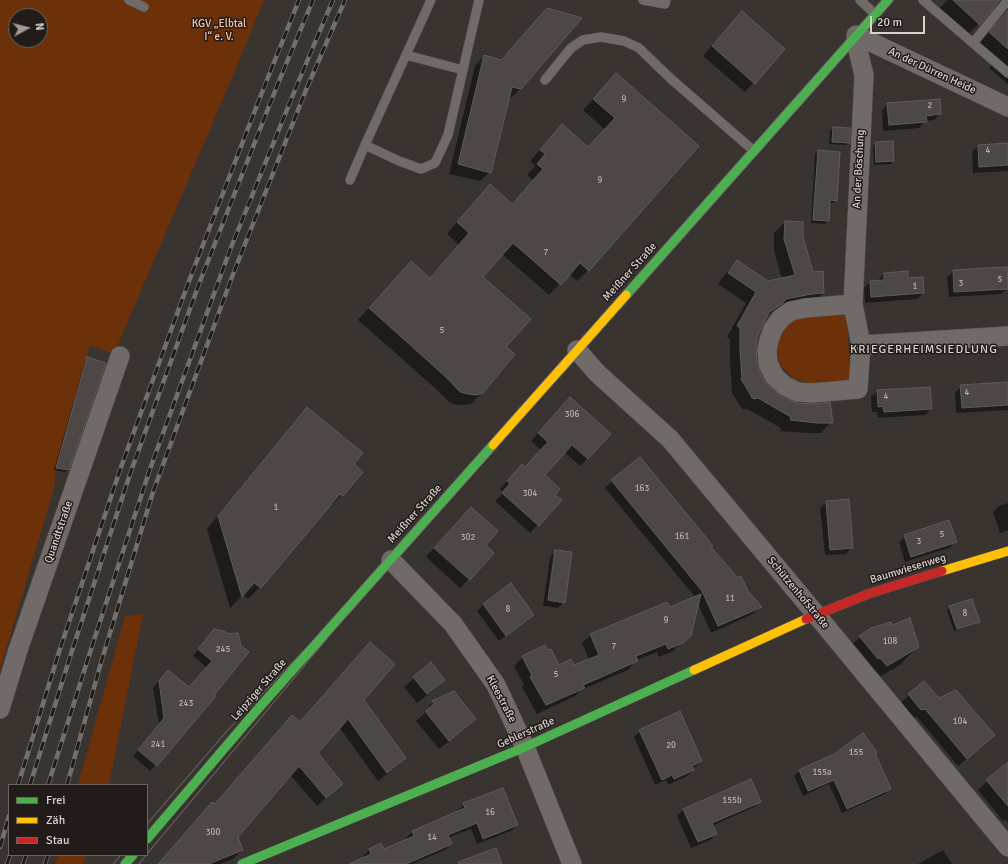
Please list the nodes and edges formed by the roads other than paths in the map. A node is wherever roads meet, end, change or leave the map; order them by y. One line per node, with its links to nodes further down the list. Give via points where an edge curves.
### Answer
1 (129, 0): 10 (lane)
2 (431, 0): 14 (lane)
3 (479, 0): 15 (lane)
4 (643, 0): 5 (lane, via 664,4)
5 (666, 0)
6 (860, 0): 11 (lane)
7 (888, 0): 11 (main road, Meißner Straße)
8 (923, 0): 13 (lane)
9 (1008, 0): 13 (lane)
10 (144, 7)
11 (875, 14): 12 (main road, Meißner Straße)
12 (856, 35): 18 (street, An der Dürren Heide); 20 (main road, Meißner Straße); 22 (street, An der Böschung, via 864,76)
13 (973, 43): 16 (lane)
14 (406, 55): 15 (lane); 19 (lane)
15 (463, 70): 19 (lane, via 448,135 435,163 421,169)
16 (1008, 73)
17 (544, 80): 20 (lane, via 571,48 583,40 601,37 624,41 639,48)
18 (1008, 107)
19 (365, 145): 21 (lane)
20 (754, 151): 25 (main road, Meißner Straße)
21 (350, 180)
22 (853, 304): 24 (street, An der Böschung); 24 (street, An der Böschung, via 791,311 781,318 773,329 767,350 768,363 774,376 785,386 798,392 858,389)
23 (1008, 336): 24 (street)
24 (861, 345)
25 (577, 350): 28 (main road, Meißner Straße); 29 (street, Schützenhofstraße, via 597,373 670,439)
26 (120, 356): 30 (street, Quandtstraße)
27 (1008, 551): 29 (main road, Baumwiesenweg, via 868,594)
28 (391, 560): 31 (street, Kleestraße, via 453,624 496,685); 32 (main road, Leipziger Straße, via 257,710)
29 (816, 614): 31 (main road, Geblerstraße); 33 (street, Schützenhofstraße)
30 (0, 709)
31 (525, 747): 36 (main road, Geblerstraße); 37 (street, Kleestraße)
32 (148, 838)
33 (1008, 847)
34 (132, 856): 35 (main road)
35 (126, 864)
36 (242, 864)
37 (572, 864)

